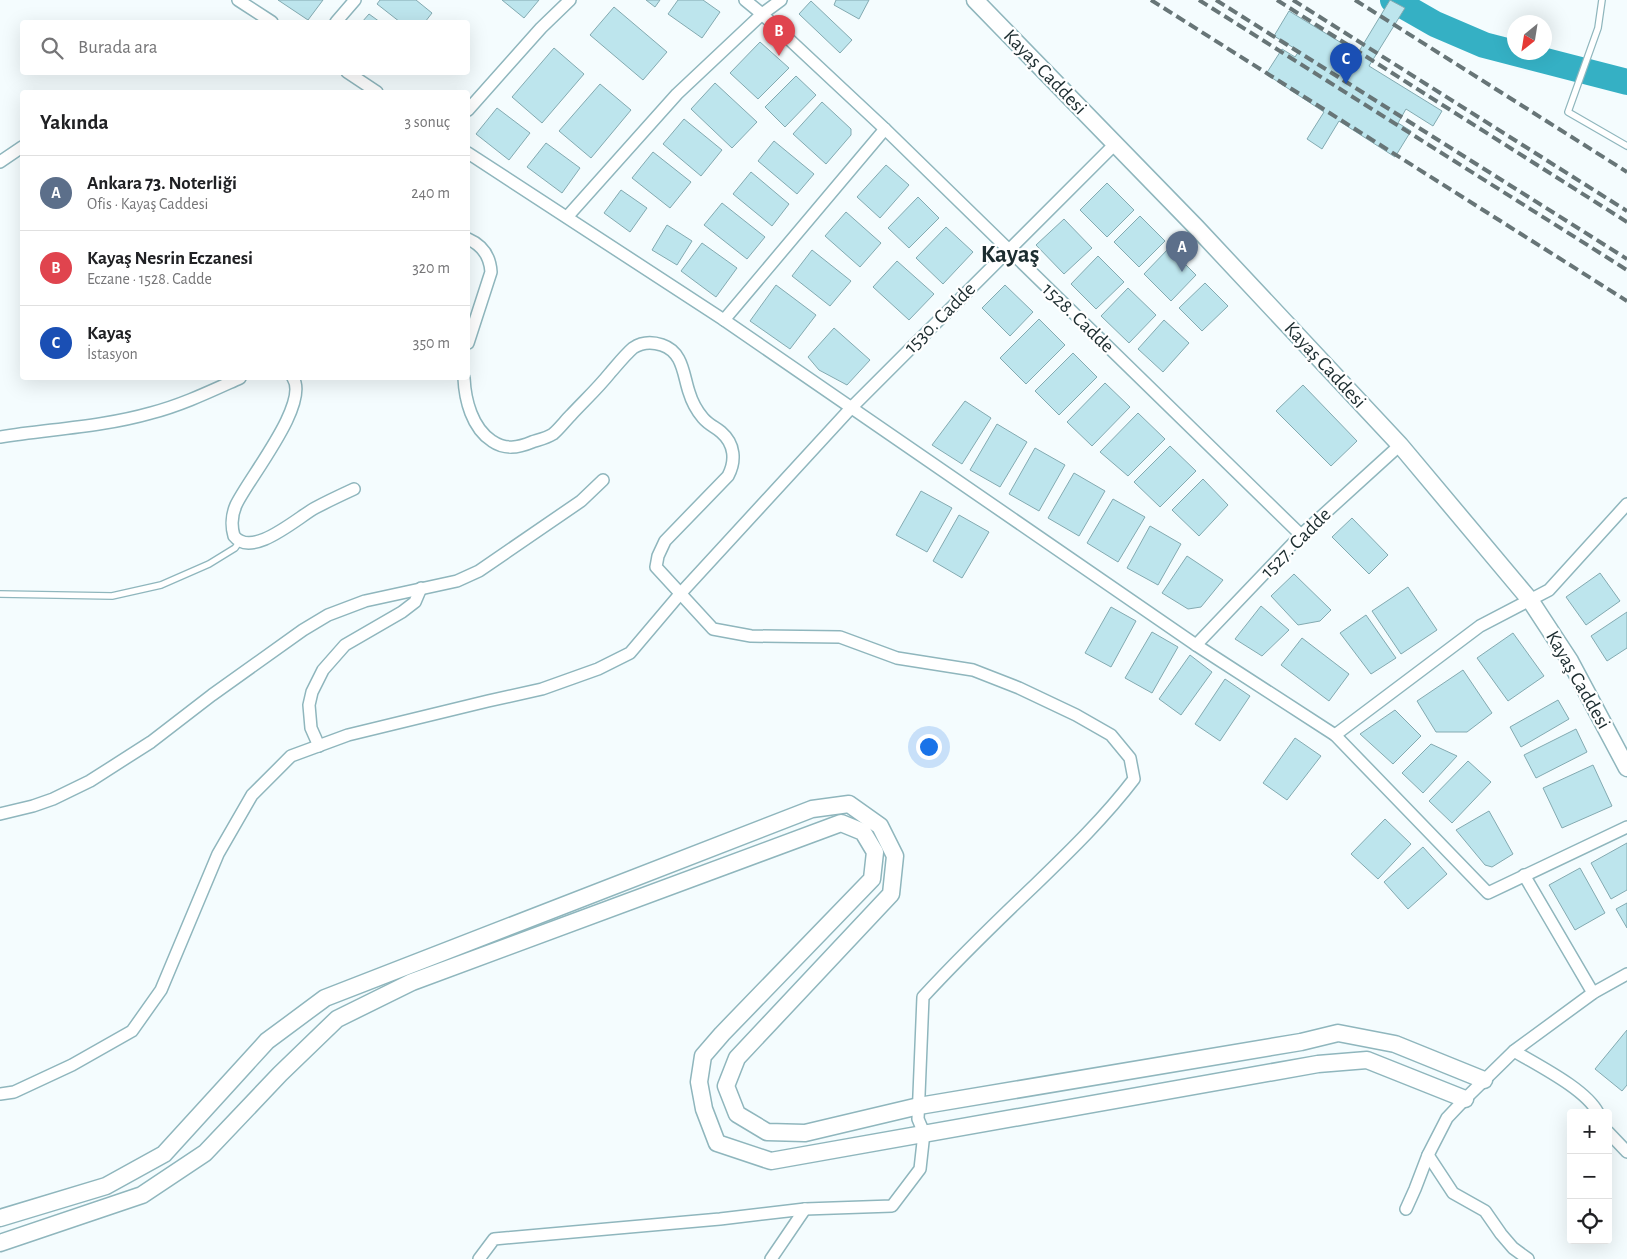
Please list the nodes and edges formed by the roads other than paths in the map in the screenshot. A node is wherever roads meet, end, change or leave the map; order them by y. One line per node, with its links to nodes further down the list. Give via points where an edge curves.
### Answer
1 (238, 0): 9 (street)
2 (355, 0): 10 (street)
3 (570, 0): 13 (street)
4 (744, 0): 8 (street, 1528. Cadde)
5 (781, 0): 8 (street)
6 (975, 0): 15 (street, Kayaş Caddesi)
7 (1602, 0): 16 (lane, via 1598,28 1568,112)
8 (762, 14): 14 (street, 1528. Cadde); 20 (street, via 677,94)
9 (269, 20)
10 (338, 20)
11 (352, 75): 12 (street)
12 (374, 90)
13 (470, 108)
14 (885, 129): 22 (street, 1528. Cadde); 23 (street)
15 (1114, 145): 22 (street, 1530. Cadde); 30 (street, Kayaş Caddesi, via 1196,227)
16 (1627, 146)
17 (20, 149): 19 (street)
18 (470, 154): 20 (street)
19 (0, 162)
20 (567, 217): 23 (street)
21 (470, 240): 24 (street, via 485,252 490,272)
22 (1008, 250): 28 (street, 1530. Cadde); 34 (street, 1528. Cadde)
23 (724, 320): 28 (street)
24 (470, 337)
25 (236, 380): 29 (street, via 150,414)
26 (294, 380): 35 (street, via 297,388 287,420 236,505 232,530)
27 (464, 380): 38 (street, via 466,399 483,432 502,446 520,447 552,434 637,346 655,343 673,351 698,412 728,439 734,457 728,476 665,541 658,556 656,568)
28 (851, 408): 38 (street, 1530. Cadde); 40 (street)
29 (0, 437)
30 (1400, 445): 34 (street, 1527. Cadde); 39 (street, Kayaş Caddesi)
31 (603, 480): 36 (street, via 581,501 479,571 457,581)
32 (354, 489): 35 (street, via 314,508 269,537 257,542)
33 (1627, 504): 39 (street, via 1549,590)
34 (1301, 536): 40 (street, 1527. Cadde)
35 (240, 541): 37 (lane, via 235,548 209,564 161,585 112,596)
36 (422, 588): 42 (street, via 415,602 402,612 345,645 316,680 309,704 311,728); 44 (street, via 365,601 328,615 212,695 151,742 90,781 53,799)
37 (0, 594)
38 (680, 594): 42 (street, 1530. Cadde, via 630,652 598,669 542,689 357,733); 53 (street, via 713,629 751,636 840,637 897,658 973,670 1076,715 1111,735 1130,758 1134,778 1117,802 923,997)
39 (1530, 600): 41 (street, via 1480,626); 43 (street, Kayaş Caddesi, via 1570,661)
40 (1196, 645): 41 (street)
41 (1335, 735): 46 (street, via 1488,893)
42 (319, 746): 51 (street, 1530. Cadde, via 291,756 252,795 218,854 161,990 132,1030 72,1065 14,1092)
43 (1627, 768)
44 (0, 814)
45 (1627, 827): 46 (street)
46 (1524, 875): 48 (street)
47 (1627, 974): 48 (street)
48 (1593, 993): 49 (street)
49 (1514, 1051): 50 (street); 54 (street, via 1578,1091)
50 (1484, 1080): 52 (street); 53 (street, via 1395,1044 1338,1033 1301,1042)
51 (0, 1094)
52 (1465, 1099): 55 (street, via 1367,1060 1318,1064); 58 (street, via 1447,1118)
53 (918, 1106): 55 (street, via 918,1119); 61 (street, via 805,1133 767,1132 737,1114 726,1086 737,1058 891,894 895,856 880,826 849,804 812,809 325,998 267,1041 164,1154 106,1186)
54 (1596, 1109)
55 (924, 1133): 59 (street, via 920,1169 892,1206); 62 (street, via 771,1161 717,1143 704,1109 699,1082 703,1056 872,879 875,852 863,832 840,823 412,982 337,1019 205,1152 142,1196)
56 (1612, 1136): 57 (street)
57 (1627, 1152)
58 (1428, 1155): 60 (street); 65 (street, via 1453,1193 1486,1211 1513,1248)
59 (805, 1208): 63 (street, via 720,1219 494,1239); 64 (street)
60 (1406, 1209)
61 (0, 1218)
62 (0, 1243)
63 (479, 1259)
64 (771, 1259)
65 (1528, 1259)

